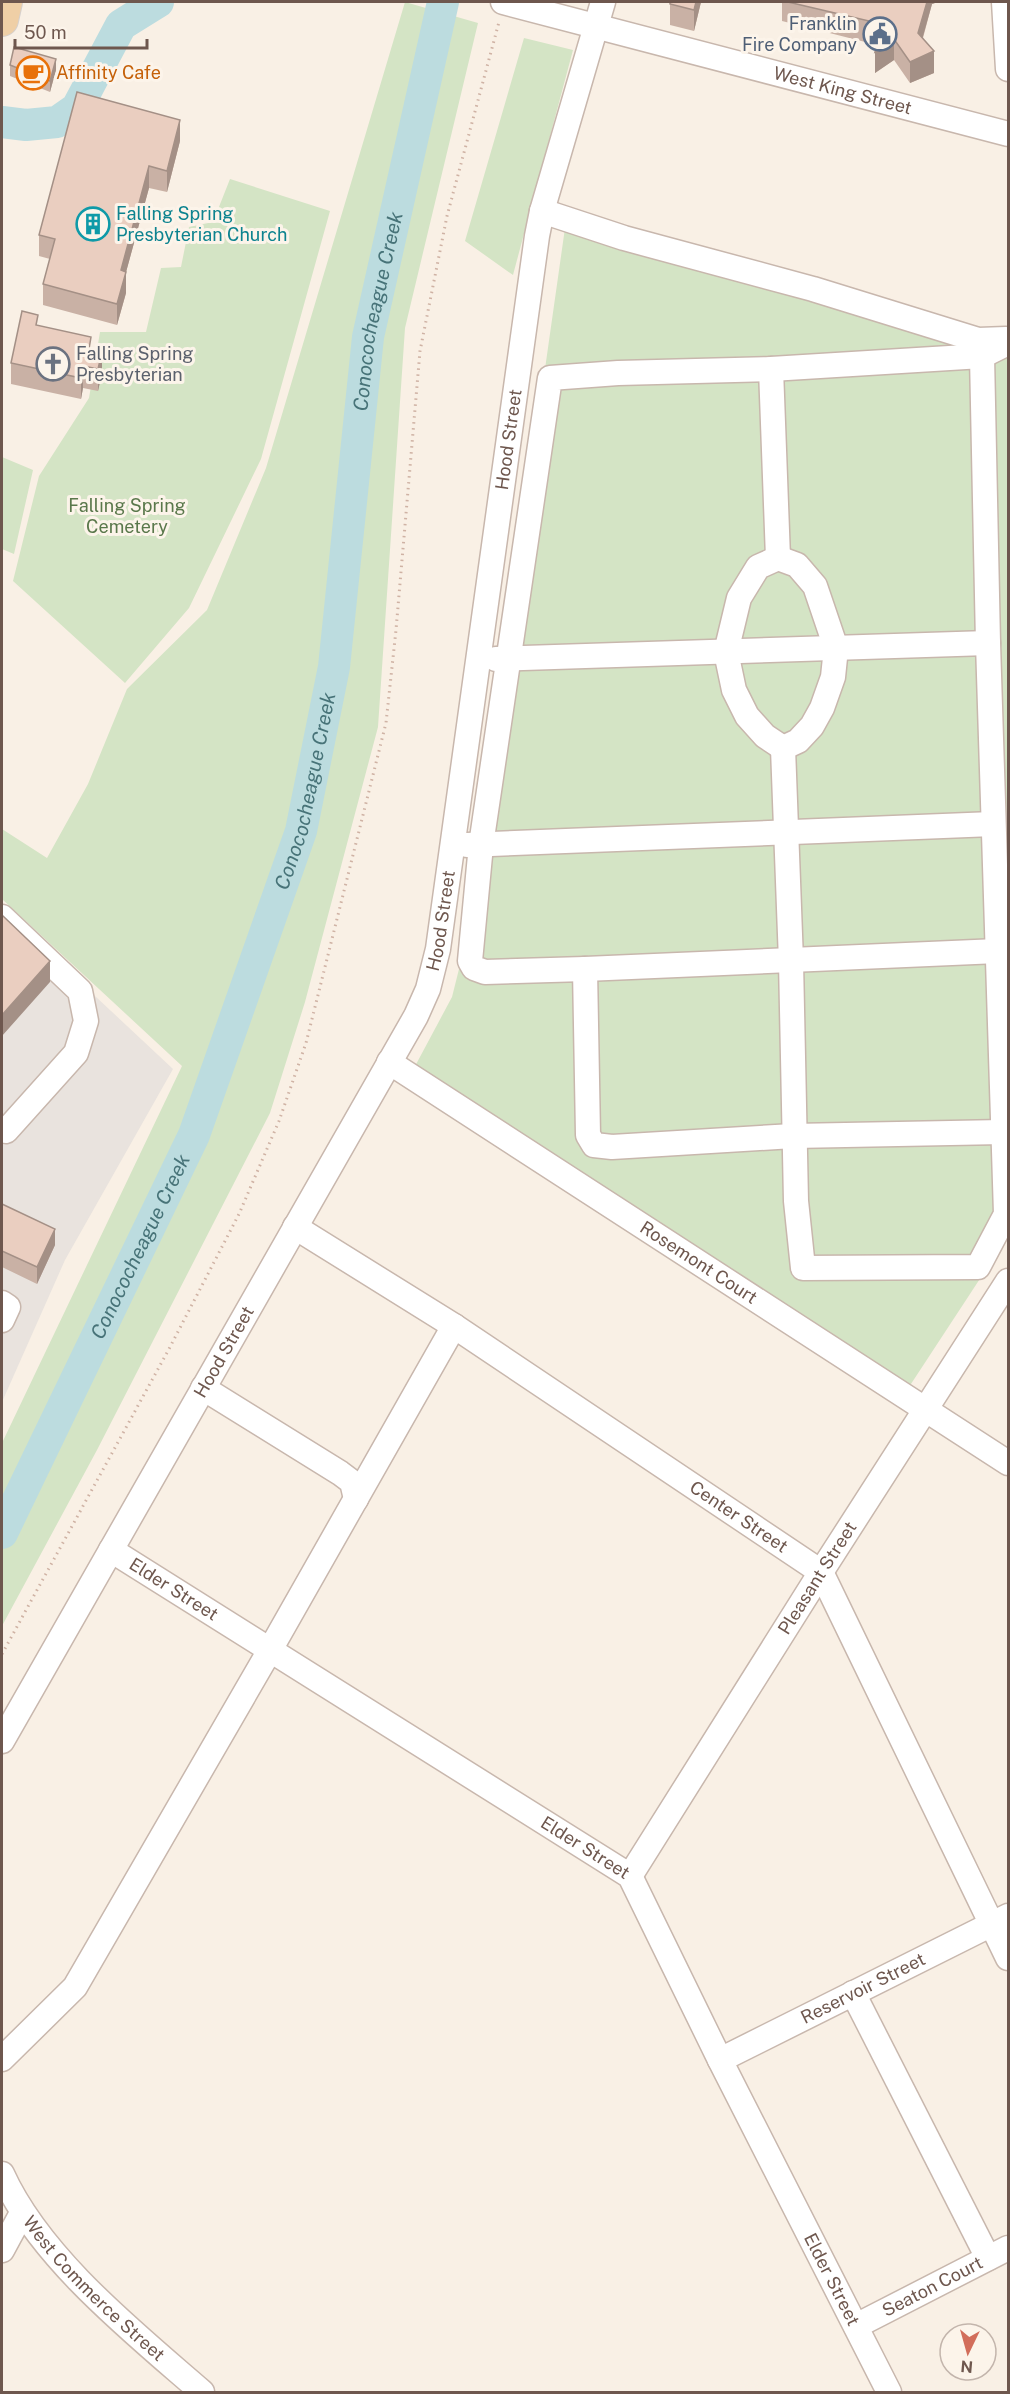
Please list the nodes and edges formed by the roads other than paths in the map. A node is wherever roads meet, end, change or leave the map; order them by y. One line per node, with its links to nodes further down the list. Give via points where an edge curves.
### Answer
1 (6, 2): 5 (main road)
2 (603, 2): 6 (street, Hood Street)
3 (1004, 2): 7 (street)
4 (501, 10): 6 (street, West King Street)
5 (2, 20)
6 (597, 26): 8 (street, West King Street); 9 (street, Hood Street)
7 (1008, 69)
8 (1008, 134)
9 (542, 211): 10 (street, via 978,340); 18 (street, Hood Street)
10 (1008, 341): 11 (street)
11 (982, 356): 12 (street); 14 (street)
12 (771, 369): 13 (street); 17 (street, via 550,378)
13 (778, 558): 15 (street, via 797,565 815,586); 16 (street, via 758,567 739,598)
14 (988, 643): 15 (street); 20 (street)
15 (836, 648): 16 (street); 19 (street, via 822,708 798,741)
16 (726, 651): 17 (street); 19 (street, via 734,690 747,716)
17 (510, 658): 18 (street); 23 (street)
18 (478, 659): 22 (street, Hood Street)
19 (783, 748): 21 (street)
20 (993, 824): 21 (street); 25 (street)
21 (787, 834): 23 (street); 26 (street)
22 (452, 845): 23 (street); 28 (street, Hood Street, via 438,949 428,990)
23 (481, 845): 27 (street, via 470,961 474,968 485,972)
24 (2, 917): 29 (street, via 80,991 86,1021 76,1053 6,1131)
25 (998, 951): 26 (street); 30 (street)
26 (791, 961): 27 (street); 31 (street)
27 (585, 969): 31 (street, via 588,1135 594,1145 612,1148)
28 (389, 1062): 32 (street, Hood Street); 38 (street, Rosemont Court)
29 (2, 1129)
30 (1003, 1132): 31 (street); 31 (street, via 1006,1214 978,1267 803,1268)
31 (794, 1136)
32 (295, 1227): 36 (street, Center Street); 37 (street, Hood Street)
33 (1008, 1281): 38 (street, Pleasant Street)
34 (2, 1303): 35 (street, via 8,1307)
35 (2, 1320)
36 (454, 1326): 40 (street); 42 (street, Center Street)
37 (203, 1388): 40 (street, via 340,1473 352,1482); 41 (street, Hood Street)
38 (925, 1411): 39 (street, Rosemont Court); 42 (street, Pleasant Street)
39 (1008, 1463)
40 (356, 1499): 43 (street)
41 (111, 1550): 43 (street, Elder Street); 44 (street, Hood Street)
42 (821, 1572): 45 (street, Pleasant Street); 46 (street)
43 (270, 1650): 45 (street, Elder Street); 49 (street, via 75,1987)
44 (2, 1741)
45 (630, 1876): 50 (street, Elder Street)
46 (1000, 1920): 47 (street); 48 (street, Reservoir Street)
47 (1008, 1958)
48 (853, 1993): 50 (street, Reservoir Street); 54 (street)
49 (2, 2059)
50 (720, 2060): 55 (street, Elder Street)
51 (2, 2174): 52 (street, West Commerce Street)
52 (22, 2213): 53 (street); 56 (street, West Commerce Street, via 81,2282)
53 (2, 2250)
54 (998, 2253): 55 (street, Seaton Court)
55 (856, 2326): 57 (street, Elder Street)
56 (202, 2392)
57 (889, 2392)

